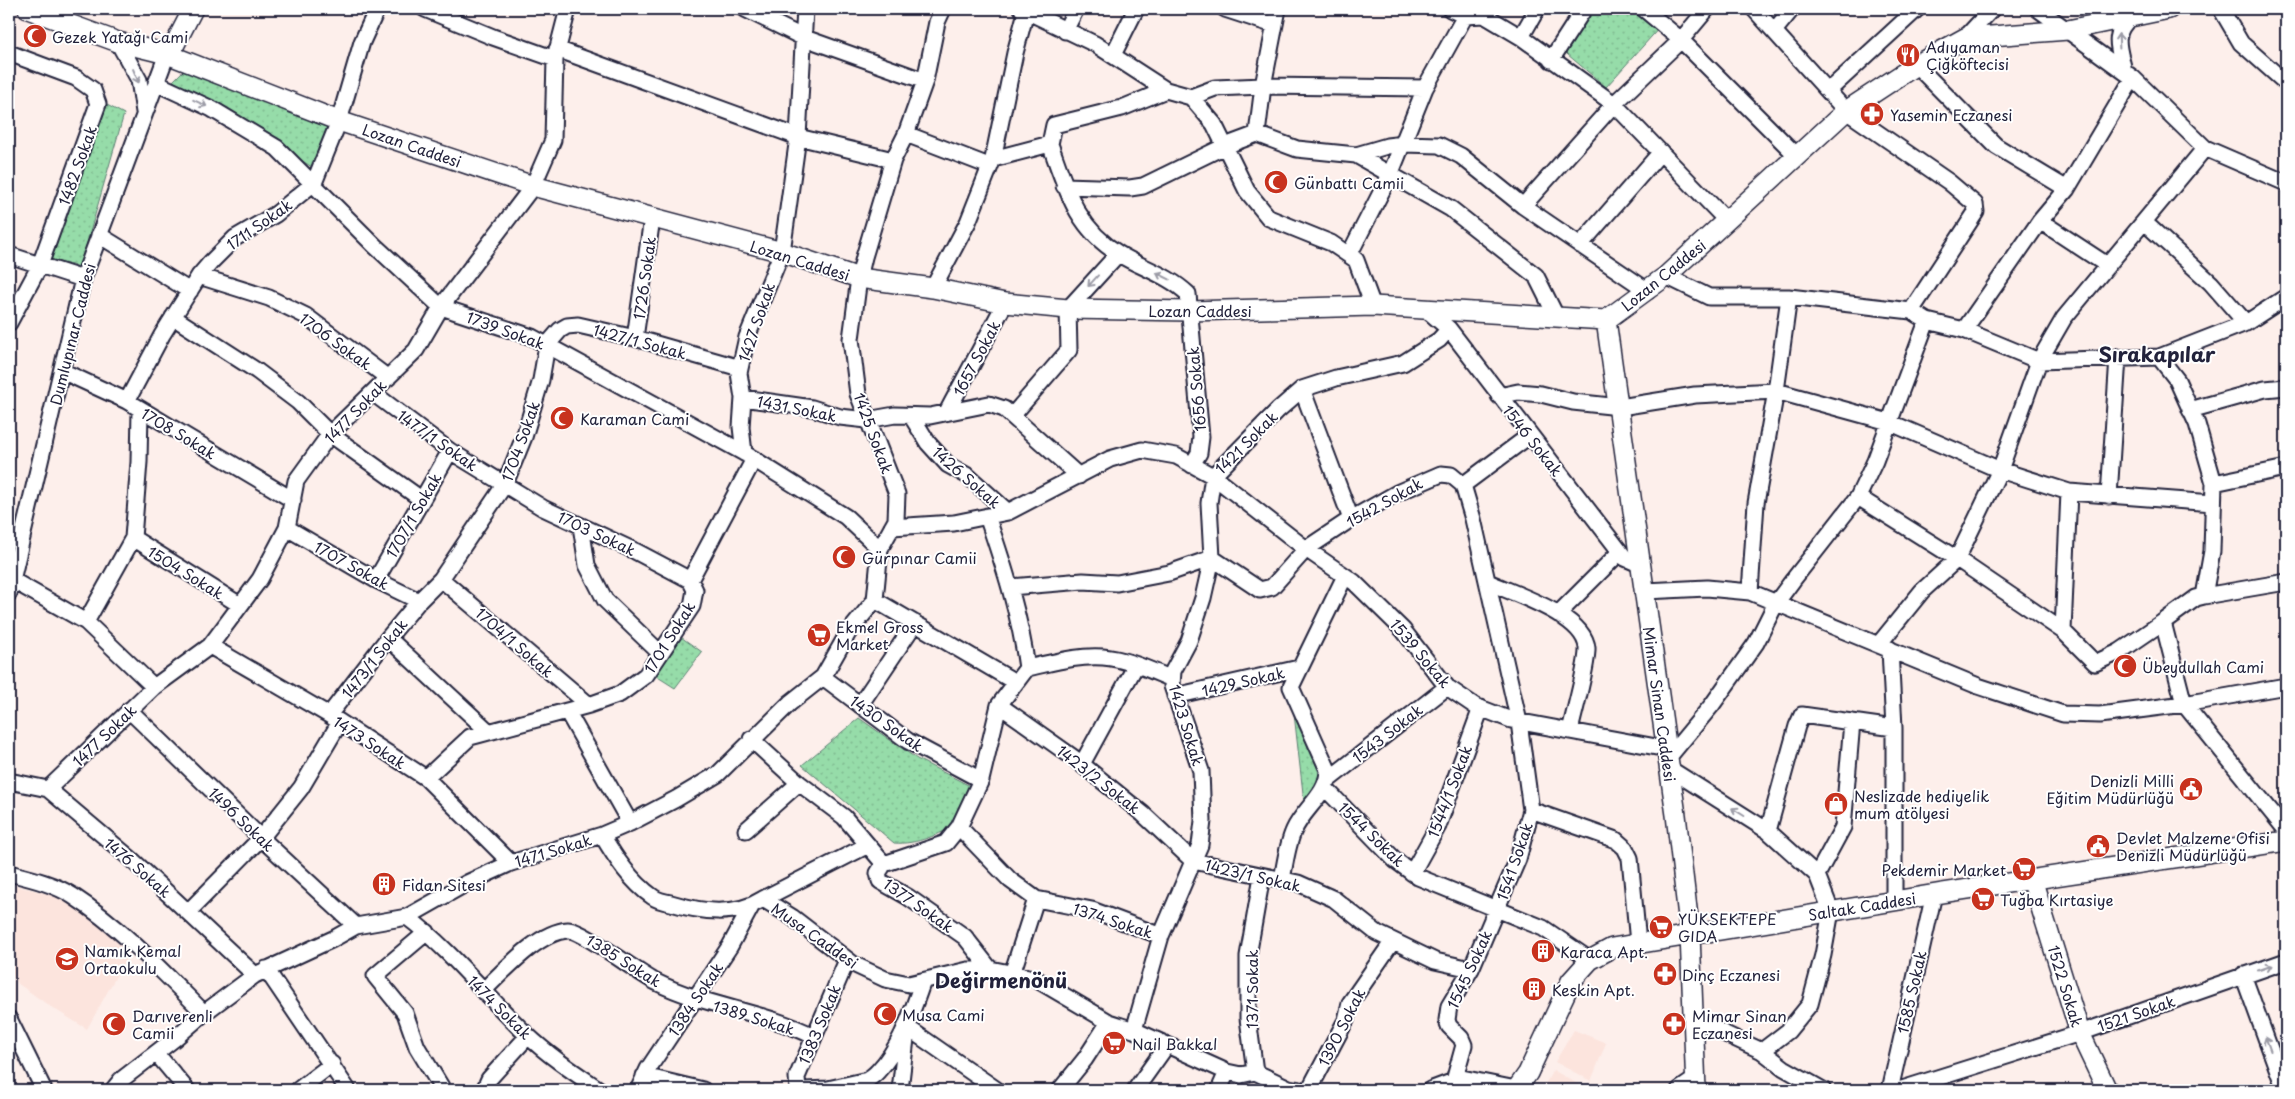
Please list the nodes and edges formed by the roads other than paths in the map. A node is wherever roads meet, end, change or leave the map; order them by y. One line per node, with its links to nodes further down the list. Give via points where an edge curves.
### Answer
1 (28, 9): 27 (main road, Lozan Caddesi)
2 (193, 9): 40 (main road)
3 (377, 9): 57 (street, 1711 Sokak, via 362,42)
4 (425, 9): 41 (street, via 493,37)
5 (568, 9): 41 (street, 1477 Sokak)
6 (745, 9): 34 (street)
7 (805, 9): 34 (street, 1427 Sokak)
8 (943, 9): 46 (street, 1425 Sokak, via 937,22)
9 (1076, 9): 32 (street)
10 (1136, 9): 42 (street)
11 (1225, 9): 30 (street)
12 (1278, 9): 30 (street)
13 (1450, 9): 28 (street)
14 (1537, 9): 35 (street)
15 (1584, 9): 43 (street)
16 (1644, 9): 37 (street)
17 (1707, 9): 37 (street)
18 (1754, 9): 33 (street)
19 (1792, 9): 33 (street)
20 (1917, 9): 52 (street)
21 (1992, 9): 36 (street)
22 (2038, 9): 31 (street)
23 (2221, 9): 48 (street, via 2240,42)
24 (1024, 10): 32 (street); 69 (street)
25 (2162, 10): 29 (main road, Lozan Caddesi)
26 (1485, 12): 28 (street); 35 (street)
27 (49, 13): 38 (main road, Lozan Caddesi)
28 (1466, 16): 50 (street)
29 (2131, 16): 31 (main road, Lozan Caddesi); 45 (street, one-way to 29, via 2118,43 2118,31)
30 (1274, 25): 49 (street)
31 (2068, 30): 36 (main road, Lozan Caddesi); 45 (street)
32 (1065, 31): 42 (street)
33 (1774, 31): 52 (street)
34 (802, 36): 46 (street); 60 (street, 1427 Sokak)
35 (1521, 37): 43 (street)
36 (1965, 38): 44 (main road, Lozan Caddesi)
37 (1682, 40): 54 (street); 67 (street)
38 (118, 42): 40 (main road, Lozan Caddesi); 56 (street, one-way to 56, via 139,80)
39 (9, 53): 87 (street, 1482 Sokak, via 76,78 93,90 98,104)
40 (167, 54): 47 (street, Dumlupınar Caddesi); 57 (main road, Lozan Caddesi)
41 (556, 54): 60 (street); 73 (street, 1477 Sokak, via 553,140)
42 (1113, 55): 51 (street)
43 (1551, 60): 54 (street)
44 (1916, 65): 55 (main road, Lozan Caddesi); 75 (street, via 1996,146)
45 (2129, 75): 64 (street); 75 (street)
46 (925, 81): 58 (street, 1425 Sokak)
47 (156, 83): 56 (street, Dumlupınar Caddesi); 71 (street, 1739 Sokak, one-way to 71, via 212,109 277,148)
48 (2286, 83)
49 (1263, 86): 50 (street); 53 (street, via 1215,88); 59 (street)
50 (1425, 88): 62 (street, via 1405,134)
51 (1166, 90): 53 (street); 61 (street, via 1122,108 1054,125)
52 (1828, 91): 55 (street)
53 (1191, 97): 63 (street, via 1214,124)
54 (1614, 104): 65 (street); 76 (street)
55 (1846, 111): 67 (main road, Lozan Caddesi); 104 (street, via 1949,182 1975,204 1976,212)
56 (144, 114): 81 (street, Dumlupınar Caddesi)
57 (339, 121): 71 (street, 1711 Sokak); 73 (main road, Lozan Caddesi)
58 (906, 134): 68 (street, 1425 Sokak); 69 (street)
59 (1257, 134): 63 (street); 66 (street, via 1297,149)
60 (798, 137): 68 (street); 83 (street, 1427 Sokak)
61 (1050, 144): 69 (street); 74 (street, 1656 Sokak)
62 (1404, 144): 66 (street); 70 (street); 76 (street, via 1438,145 1461,156)
63 (1225, 146): 74 (street, via 1143,186); 86 (street, via 1247,191 1269,218 1331,243)
64 (2205, 148): 72 (street); 80 (street)
65 (1661, 152): 78 (street); 82 (street)
66 (1356, 155): 70 (street)
67 (1797, 156): 78 (main road, Lozan Caddesi)
68 (893, 160): 91 (street, 1425 Sokak)
69 (991, 162): 93 (street, via 968,222)
70 (1390, 175): 86 (street); 106 (street, via 1451,209 1536,276)
71 (314, 183): 89 (street, 1711 Sokak, via 276,214 235,238); 100 (street, 1739 Sokak)
72 (2286, 183)
73 (533, 186): 77 (main road, Lozan Caddesi); 100 (street, 1477 Sokak)
74 (1064, 186): 84 (street, 1656 Sokak, via 1085,225)
75 (2067, 189): 79 (street)
76 (1523, 206): 82 (street)
77 (652, 218): 83 (main road, Lozan Caddesi); 113 (street, 1726 Sokak)
78 (1727, 220): 90 (main road, Lozan Caddesi)
79 (2040, 221): 88 (street); 112 (street)
80 (2144, 222): 88 (street); 110 (street, via 2211,283)
81 (99, 235): 92 (street, Dumlupınar Caddesi); 94 (street)
82 (1580, 245): 95 (street)
83 (782, 252): 91 (main road, Lozan Caddesi); 118 (street, 1427 Sokak, via 747,337)
84 (1118, 254): 101 (street, one-way to 101); 103 (street, 1656 Sokak, one-way to 84, via 1188,294 1175,282)
85 (9, 255): 87 (street)
86 (1349, 255): 99 (street, via 1356,260)
87 (40, 265): 92 (street); 109 (street, 1482 Sokak)
88 (2107, 265): 117 (street, via 2064,318)
89 (199, 276): 94 (street, 1711 Sokak); 120 (street, 1706 Sokak, via 269,298 306,316)
90 (1666, 276): 95 (main road, Lozan Caddesi); 96 (street, via 1708,296)
91 (859, 278): 93 (main road, Lozan Caddesi); 134 (street, 1425 Sokak, via 851,339 858,394)
92 (83, 279): 119 (street, Dumlupınar Caddesi)
93 (933, 288): 98 (main road, Lozan Caddesi)
94 (190, 291): 105 (street, 1711 Sokak)
95 (1648, 291): 107 (main road, Lozan Caddesi)
96 (1790, 297): 104 (street); 123 (street)
97 (2286, 297): 110 (street)
98 (1005, 303): 101 (main road, Lozan Caddesi); 131 (street, 1657 Sokak)
99 (1373, 306): 102 (main road, Lozan Caddesi); 103 (main road, Lozan Caddesi)
100 (441, 307): 114 (street, 1739 Sokak); 120 (street, 1477 Sokak, via 416,350)
101 (1068, 309): 103 (main road, Lozan Caddesi); 132 (street, via 1069,350)
102 (1427, 310): 106 (main road, Lozan Caddesi); 111 (street, 1546 Sokak)
103 (1190, 311): 140 (street, 1656 Sokak, via 1201,437 1199,453)
104 (1911, 311): 108 (street)
105 (173, 317): 127 (street, 1711 Sokak); 136 (street, via 257,371 298,402)
106 (1557, 318): 107 (main road, Lozan Caddesi)
107 (1606, 320): 128 (main road, Mimar Sinan Caddesi)
108 (1928, 321): 112 (street); 135 (street)
109 (9, 323)
110 (2246, 323): 116 (street)
111 (1449, 329): 122 (street, 1421 Sokak, via 1439,340 1403,363); 125 (street, 1546 Sokak)
112 (1964, 330): 117 (street)
113 (635, 338): 114 (street, 1427/1 Sokak, via 578,325 567,326); 118 (street, 1427/1 Sokak)
114 (547, 345): 139 (street, 1739 Sokak); 146 (street, 1704 Sokak, via 542,380)
115 (2118, 357): 116 (street); 117 (street); 149 (street)
116 (2159, 357): 130 (street, via 2176,380)
117 (2039, 360): 142 (street)
118 (740, 368): 126 (street, 1427 Sokak)
119 (62, 371): 127 (street, 1708 Sokak); 164 (street, Dumlupınar Caddesi)
120 (388, 378): 124 (street, 1477 Sokak)
121 (2286, 387): 130 (street, via 2265,389)
122 (1302, 389): 144 (street, 1421 Sokak); 156 (street)
123 (1776, 391): 128 (street, via 1695,395); 135 (street); 177 (street, via 1756,502)
124 (373, 393): 136 (street, 1477 Sokak); 138 (street, 1477/1 Sokak)
125 (1499, 396): 128 (street, via 1534,393 1573,402); 137 (street, 1546 Sokak)
126 (743, 398): 134 (street, 1431 Sokak); 139 (street, 1427 Sokak, via 741,427)
127 (127, 401): 129 (street, 1708 Sokak)
128 (1620, 407): 167 (main road, Mimar Sinan Caddesi)
129 (140, 410): 152 (street, 1708 Sokak); 160 (street, 1504 Sokak)
130 (2190, 410): 145 (street)
131 (947, 412): 132 (street, 1657 Sokak, via 990,404); 133 (street, 1657 Sokak)
132 (1012, 416): 143 (street, 1657 Sokak)
133 (912, 417): 134 (street, 1431 Sokak, via 895,415); 154 (street, 1426 Sokak, via 928,443 948,464 968,476)
134 (867, 420): 158 (street, 1425 Sokak, via 897,494 896,520)
135 (1889, 422): 142 (street); 150 (street)
136 (330, 434): 151 (street); 152 (street, 1477 Sokak, via 296,481)
137 (1529, 436): 147 (street); 163 (street, 1546 Sokak)
138 (450, 451): 146 (street, 1477/1 Sokak); 151 (street, 1707/1 Sokak)
139 (749, 456): 161 (street, 1739 Sokak, via 846,517); 171 (street, 1701 Sokak)
140 (1192, 465): 143 (street, 1421 Sokak, via 1176,456 1142,450 1110,459); 144 (street, 1421 Sokak)
141 (2286, 468): 145 (street)
142 (2000, 470): 148 (street); 166 (street)
143 (1080, 476): 154 (street, 1421 Sokak)
144 (1213, 476): 162 (street, 1539 Sokak); 165 (street, 1423 Sokak, via 1209,504)
145 (2214, 483): 153 (street)
146 (505, 484): 157 (street, 1703 Sokak, via 543,508); 169 (street, 1704 Sokak)
147 (1463, 485): 156 (street, 1542 Sokak, via 1451,476 1441,474 1397,493); 172 (street)
148 (2069, 492): 149 (street); 187 (street)
149 (2109, 496): 153 (street)
150 (1858, 497): 166 (street); 181 (street)
151 (421, 498): 170 (street, 1707/1 Sokak)
152 (292, 500): 159 (street, 1477 Sokak)
153 (2213, 503): 178 (street, via 2212,550)
154 (1008, 512): 155 (street, 1421 Sokak)
155 (987, 516): 158 (street, 1421 Sokak, via 954,523); 175 (street)
156 (1351, 519): 162 (street, 1542 Sokak)
157 (581, 526): 171 (street, 1703 Sokak); 191 (street, via 587,565 605,600)
158 (892, 527): 161 (street)
159 (287, 528): 170 (street, 1707 Sokak); 182 (street, 1477 Sokak, via 260,579)
160 (132, 538): 182 (street, 1504 Sokak); 184 (street, 1504 Sokak)
161 (880, 549): 179 (street)
162 (1306, 549): 165 (street, 1542 Sokak, via 1266,590 1260,590); 168 (street, 1539 Sokak)
163 (1620, 552): 167 (street, 1546 Sokak); 183 (street)
164 (11, 556): 174 (street, Dumlupınar Caddesi)
165 (1212, 558): 175 (street, via 1169,573 1117,583 1083,581); 196 (street, 1423 Sokak, via 1189,641)
166 (1957, 558): 187 (street); 190 (street, via 1922,591)
167 (1641, 565): 176 (main road, Mimar Sinan Caddesi)
168 (1345, 576): 194 (street, 1429 Sokak); 199 (street, 1539 Sokak, via 1403,630)
169 (442, 579): 180 (street, 1704 Sokak); 204 (street, 1704/1 Sokak)
170 (376, 580): 180 (street, 1707 Sokak)
171 (690, 580): 191 (street, 1701 Sokak, via 695,590 692,606)
172 (1488, 582): 183 (street); 210 (street)
173 (2286, 582): 178 (street)
174 (10, 587): 184 (street)
175 (1010, 587): 193 (street, via 1022,631)
176 (1645, 591): 177 (street, via 1707,588); 216 (main road, Mimar Sinan Caddesi)
177 (1750, 592): 181 (street)
178 (2204, 596): 185 (street, via 2196,598)
179 (875, 600): 186 (street); 195 (street, 1471 Sokak, via 848,633)
180 (419, 601): 188 (street, 1473/1 Sokak)
181 (1776, 603): 190 (street); 216 (street, via 1756,643)
182 (240, 605): 189 (street, 1477 Sokak)
183 (1558, 614): 214 (street, via 1582,633 1587,650)
184 (86, 622): 200 (street)
185 (2163, 622): 187 (street, via 2119,652 2095,663); 203 (street)
186 (915, 623): 197 (street); 205 (street)
187 (2063, 630)
188 (388, 638): 209 (street, 1473/1 Sokak); 213 (street)
189 (210, 646): 200 (street, 1477 Sokak); 209 (street, 1473 Sokak)
190 (1885, 646): 203 (street, via 1978,686 2063,714 2100,716); 212 (street)
191 (660, 653): 204 (street, 1701 Sokak, via 646,675 620,694)
192 (1136, 665): 193 (street, via 1082,657); 196 (street); 217 (street)
193 (1027, 668): 197 (street)
194 (1299, 668): 201 (street, 1429 Sokak); 222 (street, 1544 Sokak, via 1291,687 1328,770)
195 (823, 677): 205 (street, 1430 Sokak); 215 (street, 1471 Sokak)
196 (1172, 679): 201 (street, 1423 Sokak)
197 (1015, 682): 202 (street)
198 (2286, 686): 203 (street)
199 (1447, 687): 206 (street, 1539 Sokak); 222 (street, 1543 Sokak)
200 (154, 688): 207 (street, 1477 Sokak)
201 (1175, 696): 234 (street, 1423 Sokak, via 1201,771 1204,821 1200,845)
202 (999, 704): 217 (street, 1423/2 Sokak); 219 (street)
203 (2184, 704): 228 (street)
204 (589, 705): 208 (street, 1701 Sokak)
205 (860, 705): 219 (street, 1430 Sokak, via 908,741)
206 (1480, 708): 210 (street, 1539 Sokak); 238 (street, 1544/1 Sokak, via 1438,826)
207 (130, 710): 223 (street, 1477 Sokak); 231 (street, 1496 Sokak)
208 (567, 711): 213 (street, 1701 Sokak); 225 (street)
209 (334, 718): 218 (street, 1473 Sokak); 231 (street, 1473/1 Sokak, via 302,788)
210 (1519, 722): 214 (street, 1539 Sokak); 224 (street, 1541 Sokak)
211 (1852, 722): 212 (street); 229 (street, via 1802,715); 239 (street, via 1843,827)
212 (1894, 728): 245 (street)
213 (488, 731): 218 (street, 1701 Sokak, via 470,737)
214 (1570, 731): 216 (street, 1539 Sokak)
215 (751, 739): 221 (street, 1377 Sokak); 225 (street, 1471 Sokak, via 718,774)
216 (1668, 759): 229 (street, one-way to 216); 253 (main road, Mimar Sinan Caddesi)
217 (1082, 764): 234 (street, 1423/2 Sokak)
218 (426, 778): 235 (street, 1473 Sokak)
219 (981, 780): 226 (street)
220 (9, 781): 223 (street, 1476 Sokak)
221 (799, 783): 227 (street); 233 (street, 1377 Sokak, via 844,817)
222 (1326, 784): 238 (street, 1544 Sokak, via 1395,860); 241 (street, 1543 Sokak, via 1292,832)
223 (48, 789): 248 (street, 1476 Sokak)
224 (1531, 810): 247 (street, 1541 Sokak, via 1518,859); 256 (street, via 1616,840 1625,848 1630,858)
225 (630, 824): 230 (street, 1471 Sokak)
226 (959, 827): 236 (street, via 946,843); 244 (street, via 1010,880)
227 (746, 830)
228 (2286, 830)
229 (1768, 831): 239 (street)
230 (602, 835): 235 (street, 1471 Sokak); 246 (street, Musa Caddesi, via 619,863 653,898 691,910 722,912)
231 (261, 838): 248 (street, 1473/1 Sokak); 251 (street, 1496 Sokak)
232 (2286, 841): 242 (main road, Saltak Caddesi)
233 (868, 845): 236 (street, 1377 Sokak); 246 (street)
234 (1193, 861): 240 (street, 1423/1 Sokak); 254 (street, 1423 Sokak)
235 (511, 863): 250 (street, 1471 Sokak)
236 (884, 864): 260 (street, 1377 Sokak, via 878,872 880,881 965,937)
237 (9, 873): 268 (street, via 72,895 130,941)
238 (1412, 873): 247 (street, 1544 Sokak)
239 (1817, 875): 249 (street)
240 (1262, 876): 241 (street, 1423/1 Sokak); 282 (street, 1371 Sokak, via 1248,956 1248,1018)
241 (1282, 880): 255 (street, 1423/1 Sokak, via 1298,883 1334,899)
242 (2032, 880): 243 (main road, Saltak Caddesi); 274 (main road, 1522 Sokak)
243 (1934, 894): 245 (main road, Saltak Caddesi); 311 (street, 1585 Sokak)
244 (1036, 900): 254 (street, 1374 Sokak, via 1092,910); 263 (street)
245 (1894, 901): 249 (main road, Saltak Caddesi)
246 (757, 903): 257 (street, Musa Caddesi, via 792,917); 267 (street, 1384 Sokak)
247 (1496, 910): 258 (street, 1544 Sokak, via 1543,928); 261 (street, 1545 Sokak)
248 (189, 911): 262 (street, 1476 Sokak)
249 (1831, 911): 253 (main road, Saltak Caddesi); 278 (street, via 1810,1004 1788,1031)
250 (406, 917): 251 (street, 1471 Sokak); 252 (street, 1474 Sokak)
251 (356, 926): 262 (street, 1471 Sokak)
252 (427, 932): 266 (street, 1474 Sokak); 293 (street, via 375,976 405,1013 417,1047)
253 (1690, 934): 256 (main road, Saltak Caddesi); 270 (main road, Mimar Sinan Caddesi)
254 (1161, 936): 273 (street, 1423 Sokak)
255 (1392, 941): 261 (street, 1423/1 Sokak, via 1436,961); 306 (street, 1390 Sokak, via 1350,1003 1346,1020)
256 (1638, 943): 258 (main road, Saltak Caddesi, via 1612,948)
257 (847, 960): 265 (street, Musa Caddesi, via 885,979 909,984); 276 (street, 1383 Sokak)
258 (1590, 960): 308 (main road, Saltak Caddesi, via 1571,981 1528,1073)
259 (2286, 961): 264 (street, 1521 Sokak, one-way to 259)
260 (990, 969): 263 (street, Musa Caddesi); 265 (street, Musa Caddesi, via 968,970)
261 (1471, 969): 283 (street, 1545 Sokak, via 1449,1006 1447,1020 1464,1045)
262 (260, 972): 268 (street, 1471 Sokak); 280 (street, 1476 Sokak)
263 (1012, 974): 271 (street, Musa Caddesi, via 1034,978)
264 (2243, 975): 274 (street, 1521 Sokak); 314 (street, one-way to 264)
265 (923, 980): 272 (street)
266 (483, 991): 267 (street, 1385 Sokak, via 516,959 544,939 572,930 656,982); 275 (street, 1474 Sokak)
267 (695, 999): 276 (street, 1389 Sokak); 284 (street, 1384 Sokak)
268 (204, 1013): 279 (street, 1471 Sokak)
269 (9, 1019): 285 (street)
270 (1693, 1019): 278 (street); 286 (main road, Mimar Sinan Caddesi)
271 (1109, 1022): 273 (street, Musa Caddesi); 302 (street)
272 (909, 1023): 287 (street, via 891,1054); 300 (street); 301 (street)
273 (1134, 1030): 277 (street, Musa Caddesi)
274 (2080, 1033): 312 (street, 1521 Sokak); 313 (main road, 1522 Sokak)
275 (528, 1036): 294 (street, via 489,1079); 295 (street, 1474 Sokak)
276 (813, 1036): 297 (street, 1383 Sokak, via 797,1077)
277 (1167, 1045): 281 (street, Musa Caddesi); 303 (street)
278 (1762, 1051): 310 (street)
279 (156, 1053): 288 (street, 1471 Sokak); 290 (street)
280 (332, 1064): 291 (street); 292 (street, 1476 Sokak)
281 (1227, 1072): 282 (street, Musa Caddesi, via 1241,1075); 304 (street)
282 (1255, 1072): 305 (street, Musa Caddesi, via 1289,1088)
283 (1454, 1082): 307 (street); 308 (street, via 1462,1078)
284 (641, 1083): 296 (street)
285 (42, 1084): 289 (street)
286 (1695, 1085): 309 (street)
287 (864, 1087): 299 (street)
288 (117, 1088)
289 (54, 1090)
290 (188, 1090)
291 (298, 1090)
292 (348, 1090)
293 (443, 1090)
294 (484, 1090)
295 (600, 1090)
296 (703, 1090)
297 (798, 1090)
298 (805, 1090): 299 (street)
299 (828, 1090)
300 (900, 1090)
301 (997, 1090)
302 (1060, 1090)
303 (1135, 1090)
304 (1219, 1090)
305 (1301, 1090)
306 (1309, 1090)
307 (1430, 1090)
308 (1516, 1090)
309 (1678, 1090)
310 (1823, 1090)
311 (1890, 1090)
312 (1899, 1090)
313 (2107, 1090)
314 (2285, 1090)

